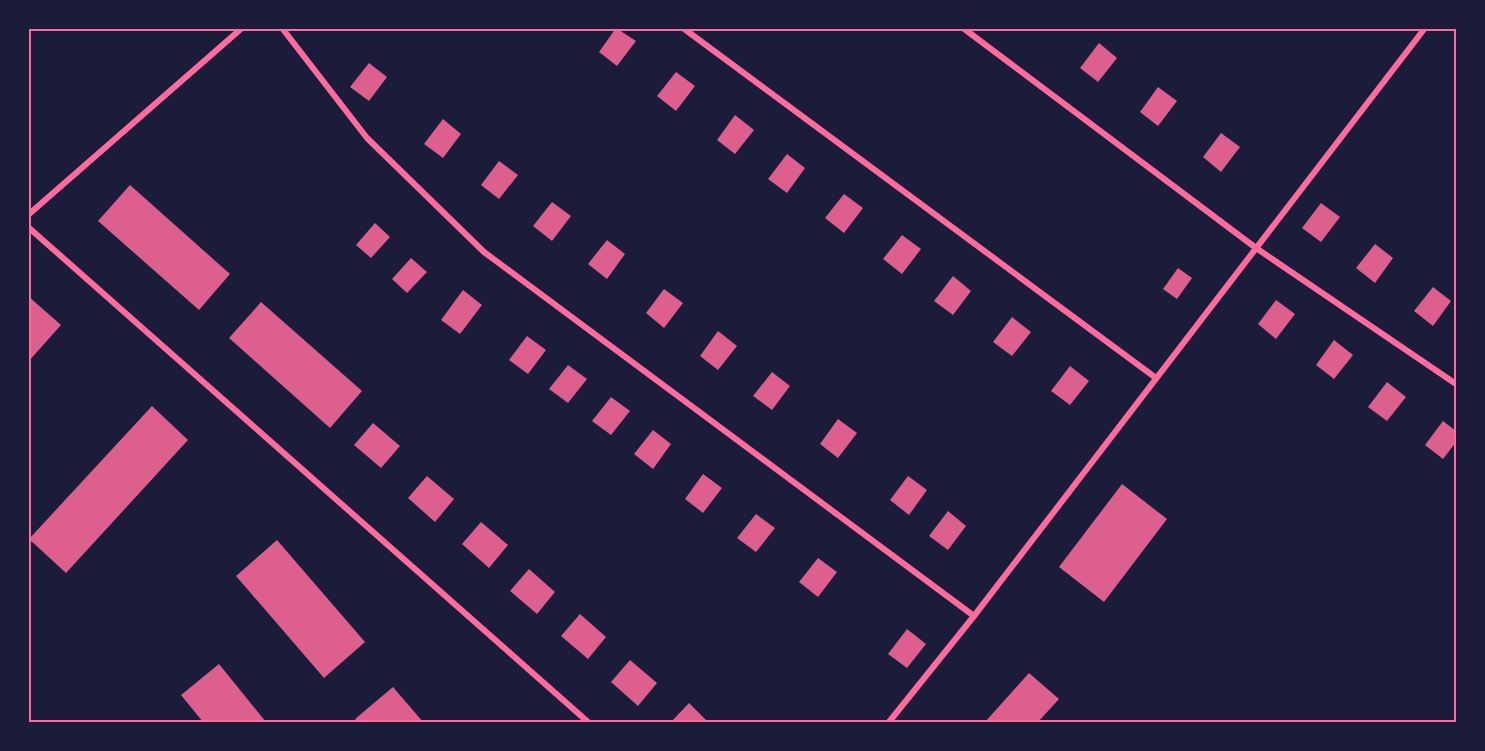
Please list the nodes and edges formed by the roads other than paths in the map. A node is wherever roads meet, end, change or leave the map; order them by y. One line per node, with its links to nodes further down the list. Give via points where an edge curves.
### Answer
1 (242, 28): 6 (street)
2 (282, 28): 11 (street, via 366,138 484,252)
3 (683, 28): 9 (street)
4 (963, 28): 8 (street)
5 (1425, 28): 8 (street)
6 (28, 215)
7 (28, 227): 12 (street)
8 (1256, 248): 9 (street); 10 (street)
9 (1156, 378): 11 (street)
10 (1456, 384)
11 (974, 616): 13 (street)
12 (588, 723)
13 (889, 723)

